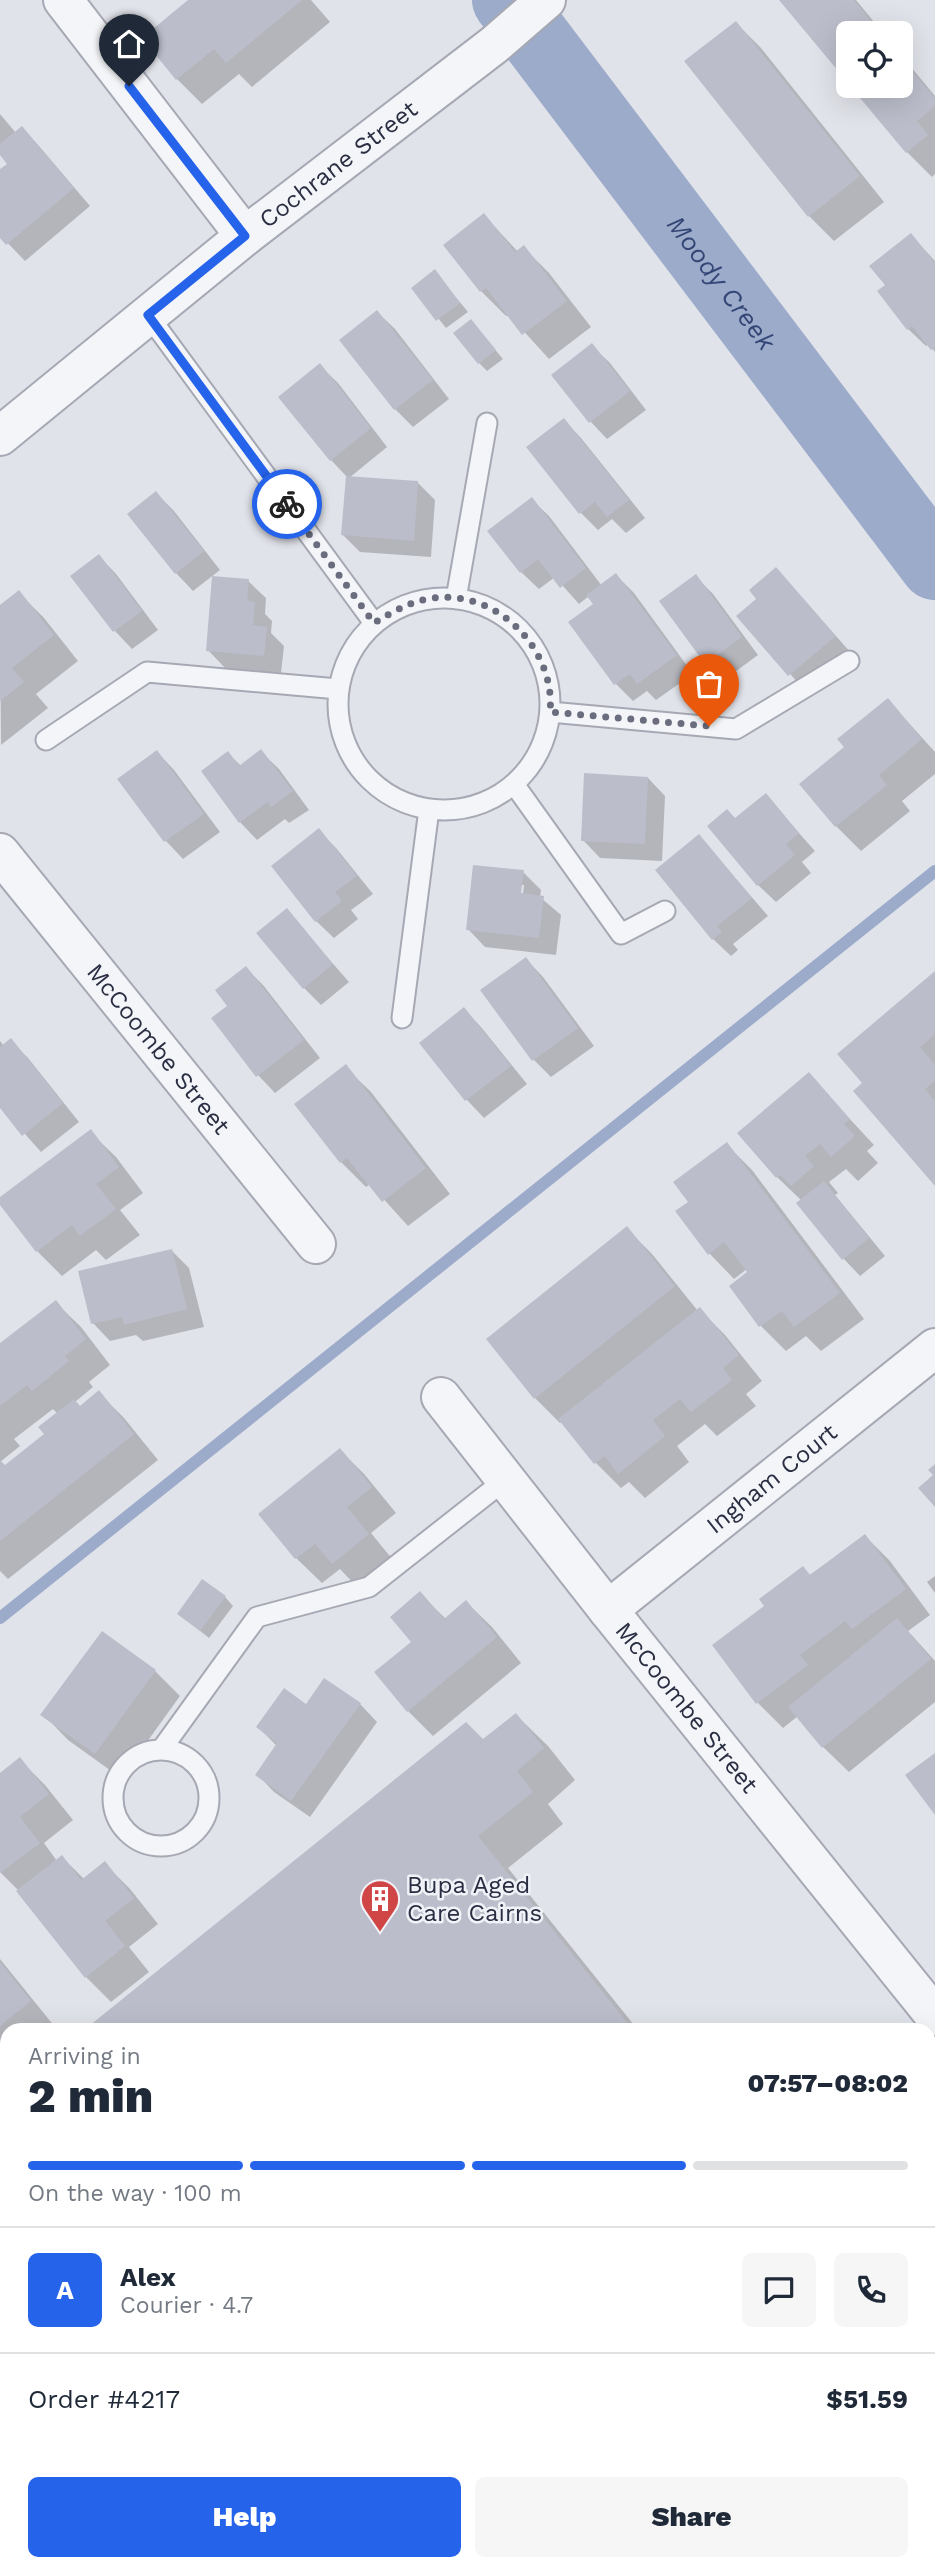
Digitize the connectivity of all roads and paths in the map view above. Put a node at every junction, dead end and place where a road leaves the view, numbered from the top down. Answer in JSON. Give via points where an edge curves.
{"nodes":[{"id":1,"x":63,"y":0,"type":"edge"},
{"id":2,"x":546,"y":0,"type":"edge"},
{"id":3,"x":245,"y":236,"type":"junction"},
{"id":4,"x":148,"y":315,"type":"junction"},
{"id":5,"x":487,"y":423,"type":"dead end"},
{"id":6,"x":0,"y":436,"type":"edge"},
{"id":7,"x":456,"y":599,"type":"junction"},
{"id":8,"x":374,"y":623,"type":"junction"},
{"id":9,"x":849,"y":661,"type":"dead end"},
{"id":10,"x":338,"y":689,"type":"junction"},
{"id":11,"x":550,"y":712,"type":"junction"},
{"id":12,"x":46,"y":740,"type":"dead end"},
{"id":13,"x":514,"y":784,"type":"junction"},
{"id":14,"x":429,"y":808,"type":"junction"},
{"id":15,"x":0,"y":853,"type":"edge"},
{"id":16,"x":665,"y":911,"type":"dead end"},
{"id":17,"x":402,"y":1018,"type":"dead end"},
{"id":18,"x":316,"y":1244,"type":"dead end"},
{"id":19,"x":935,"y":1348,"type":"edge"},
{"id":20,"x":441,"y":1397,"type":"dead end"},
{"id":21,"x":505,"y":1480,"type":"junction"},
{"id":22,"x":608,"y":1610,"type":"junction"},
{"id":23,"x":161,"y":1750,"type":"junction"},
{"id":24,"x":935,"y":2016,"type":"edge"}],
"edges":[{"from":1,"to":3,"type":"street"},
{"from":2,"to":3,"type":"street","name":"Cochrane Street"},
{"from":3,"to":4,"type":"street","name":"Cochrane Street"},
{"from":4,"to":6,"type":"street","name":"Cochrane Street"},
{"from":4,"to":8,"type":"lane"},
{"from":5,"to":7,"type":"lane"},
{"from":7,"to":8,"type":"lane","via":[[436,597],[403,605]]},
{"from":7,"to":11,"type":"lane","via":[[502,614],[527,637],[544,666]]},
{"from":8,"to":10,"type":"lane","via":[[351,651]]},
{"from":9,"to":11,"type":"lane","via":[[736,729]]},
{"from":10,"to":12,"type":"lane","via":[[146,672]]},
{"from":10,"to":14,"type":"lane","via":[[338,721],[350,756],[373,784],[403,803]]},
{"from":11,"to":13,"type":"lane","via":[[548,733],[533,764]]},
{"from":13,"to":14,"type":"lane","via":[[475,807]]},
{"from":13,"to":16,"type":"lane","via":[[621,934]]},
{"from":14,"to":17,"type":"lane"},
{"from":15,"to":18,"type":"street","name":"McCoombe Street"},
{"from":19,"to":22,"type":"street","name":"Ingham Court"},
{"from":20,"to":21,"type":"street","name":"McCoombe Street"},
{"from":21,"to":22,"type":"street","name":"McCoombe Street"},
{"from":21,"to":23,"type":"lane","via":[[369,1587],[257,1617]]},
{"from":22,"to":24,"type":"street","name":"McCoombe Street"},
{"from":23,"to":23,"type":"lane","via":[[131,1760],[114,1785],[112,1801],[115,1816],[129,1835],[165,1847],[181,1843],[205,1820],[209,1788],[191,1760]]}]}
